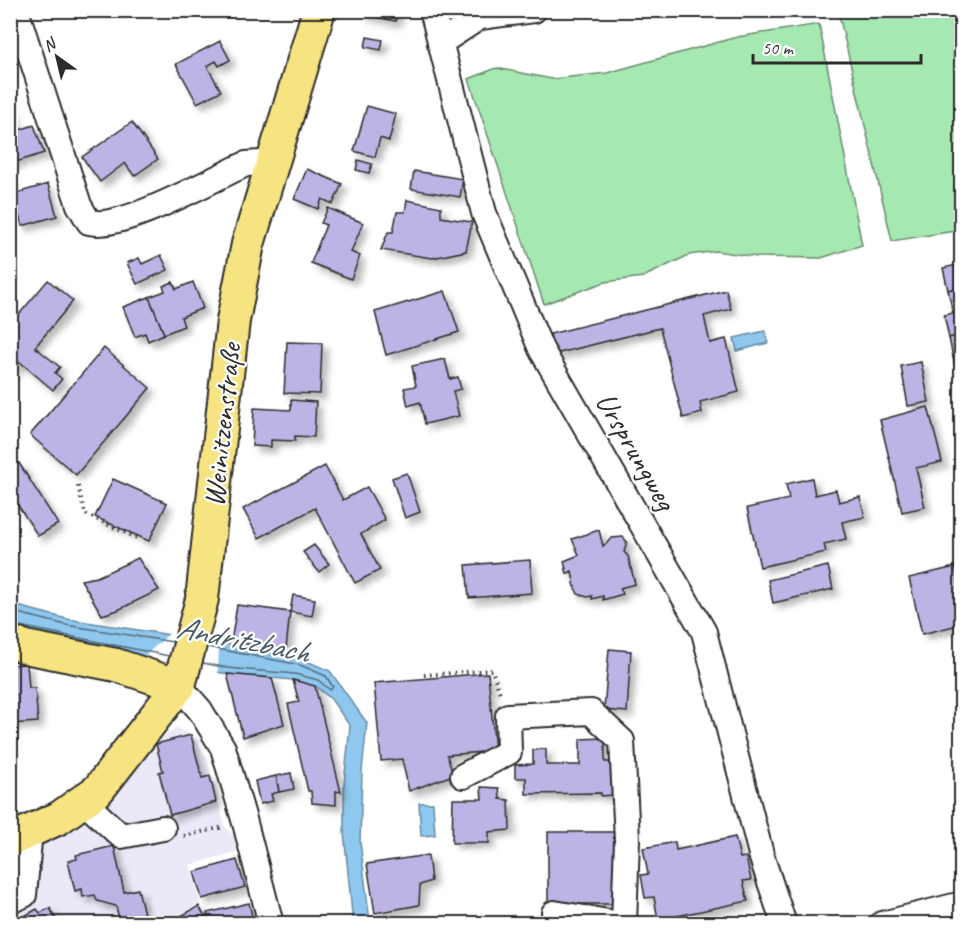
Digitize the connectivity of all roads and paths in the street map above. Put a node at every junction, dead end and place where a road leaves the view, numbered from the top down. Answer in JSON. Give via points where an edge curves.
{"nodes":[{"id":1,"x":16,"y":10,"type":"edge"},
{"id":2,"x":432,"y":10,"type":"edge"},
{"id":3,"x":534,"y":10,"type":"edge"},
{"id":4,"x":315,"y":12,"type":"edge"},
{"id":5,"x":469,"y":17,"type":"edge"},
{"id":6,"x":442,"y":49,"type":"junction"},
{"id":7,"x":271,"y":165,"type":"junction"},
{"id":8,"x":78,"y":486,"type":"dead end"},
{"id":9,"x":136,"y":538,"type":"dead end"},
{"id":10,"x":10,"y":642,"type":"edge"},
{"id":11,"x":424,"y":675,"type":"dead end"},
{"id":12,"x":182,"y":678,"type":"junction"},
{"id":13,"x":508,"y":716,"type":"junction"},
{"id":14,"x":463,"y":776,"type":"dead end"},
{"id":15,"x":83,"y":801,"type":"junction"},
{"id":16,"x":163,"y":828,"type":"dead end"},
{"id":17,"x":20,"y":836,"type":"edge"},
{"id":18,"x":10,"y":901,"type":"edge"},
{"id":19,"x":962,"y":904,"type":"edge"},
{"id":20,"x":554,"y":913,"type":"dead end"},
{"id":21,"x":275,"y":921,"type":"edge"},
{"id":22,"x":622,"y":924,"type":"edge"},
{"id":23,"x":784,"y":924,"type":"edge"},
{"id":24,"x":882,"y":924,"type":"edge"}],
"edges":[{"from":1,"to":7,"type":"street","via":[[79,205],[89,222],[122,220],[246,164]]},
{"from":2,"to":6,"type":"street","name":"Ursprungweg"},
{"from":3,"to":5,"type":"street"},
{"from":4,"to":7,"type":"main road","name":"Weinitzenstraße"},
{"from":5,"to":6,"type":"street"},
{"from":6,"to":23,"type":"street","name":"Ursprungweg","via":[[484,213],[541,349],[704,632],[762,858]]},
{"from":7,"to":12,"type":"main road","name":"Weinitzenstraße","via":[[248,244],[233,321],[207,562]]},
{"from":8,"to":9,"type":"path","via":[[84,514]]},
{"from":10,"to":12,"type":"main road"},
{"from":11,"to":13,"type":"path","via":[[492,670]]},
{"from":12,"to":15,"type":"main road","via":[[98,790]]},
{"from":12,"to":21,"type":"street","via":[[223,748]]},
{"from":13,"to":14,"type":"street","via":[[509,752]]},
{"from":13,"to":22,"type":"street","via":[[591,712],[622,741],[627,840]]},
{"from":15,"to":16,"type":"street","via":[[121,836]]},
{"from":15,"to":17,"type":"main road"},
{"from":17,"to":18,"type":"street","via":[[24,895]]},
{"from":19,"to":24,"type":"street"},
{"from":20,"to":22,"type":"street"}]}
